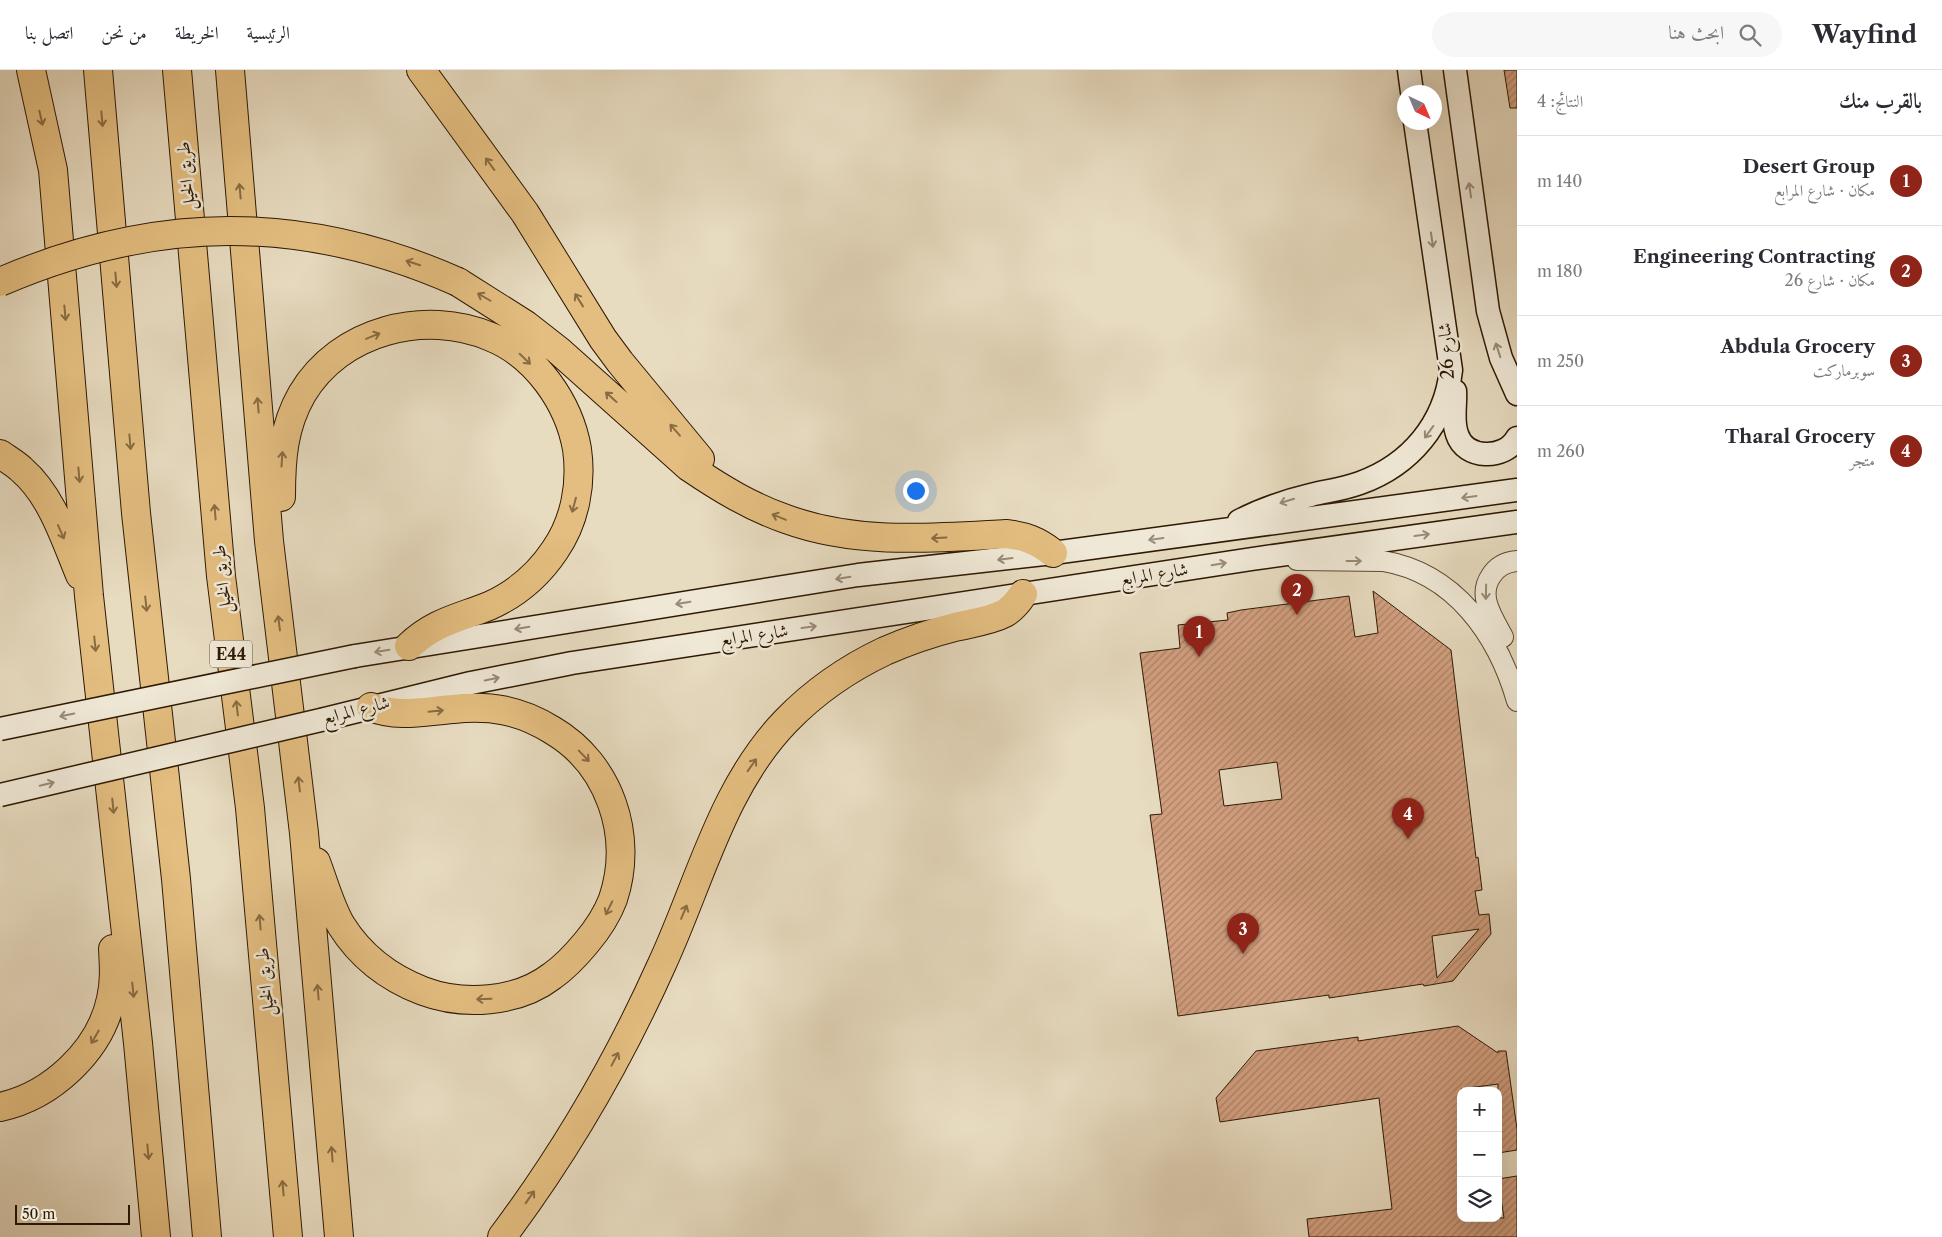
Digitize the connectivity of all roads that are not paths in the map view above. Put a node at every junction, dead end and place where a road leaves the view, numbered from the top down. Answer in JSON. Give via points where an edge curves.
{"nodes":[{"id":1,"x":98,"y":70,"type":"edge"},
{"id":2,"x":177,"y":70,"type":"edge"},
{"id":3,"x":230,"y":70,"type":"edge"},
{"id":4,"x":422,"y":70,"type":"edge"},
{"id":5,"x":1409,"y":70,"type":"edge"},
{"id":6,"x":1455,"y":70,"type":"edge"},
{"id":7,"x":36,"y":77,"type":"edge"},
{"id":8,"x":1411,"y":85,"type":"edge"},
{"id":9,"x":1416,"y":130,"type":"edge"},
{"id":10,"x":0,"y":282,"type":"edge"},
{"id":11,"x":1451,"y":370,"type":"junction"},
{"id":12,"x":1517,"y":394,"type":"edge"},
{"id":13,"x":1517,"y":438,"type":"edge"},
{"id":14,"x":0,"y":454,"type":"edge"},
{"id":15,"x":1517,"y":490,"type":"edge"},
{"id":16,"x":730,"y":494,"type":"junction"},
{"id":17,"x":1517,"y":522,"type":"edge"},
{"id":18,"x":1222,"y":530,"type":"junction"},
{"id":19,"x":269,"y":541,"type":"junction"},
{"id":20,"x":1053,"y":553,"type":"junction"},
{"id":21,"x":1252,"y":559,"type":"junction"},
{"id":22,"x":1517,"y":560,"type":"edge"},
{"id":23,"x":1023,"y":594,"type":"junction"},
{"id":24,"x":89,"y":596,"type":"junction"},
{"id":25,"x":409,"y":646,"type":"junction"},
{"id":26,"x":1517,"y":675,"type":"edge"},
{"id":27,"x":1517,"y":700,"type":"edge"},
{"id":28,"x":371,"y":707,"type":"junction"},
{"id":29,"x":0,"y":729,"type":"edge"},
{"id":30,"x":0,"y":795,"type":"edge"},
{"id":31,"x":304,"y":833,"type":"junction"},
{"id":32,"x":122,"y":890,"type":"junction"},
{"id":33,"x":0,"y":1107,"type":"edge"},
{"id":34,"x":156,"y":1237,"type":"edge"},
{"id":35,"x":207,"y":1237,"type":"edge"},
{"id":36,"x":288,"y":1237,"type":"edge"},
{"id":37,"x":339,"y":1237,"type":"edge"},
{"id":38,"x":502,"y":1237,"type":"edge"}],
"edges":[{"from":1,"to":35,"type":"highway","one_way":true,"via":[[136,513],[176,879]]},
{"from":36,"to":2,"type":"highway","name":"طريق الخيل","number":"E44","one_way":true,"via":[[250,808],[221,576]]},
{"from":19,"to":3,"type":"highway","one_way":true},
{"from":16,"to":4,"type":"highway","one_way":true,"via":[[620,362],[507,187]]},
{"from":5,"to":8,"type":"main road"},
{"from":12,"to":6,"type":"main road","one_way":true,"via":[[1501,358],[1488,311]]},
{"from":7,"to":24,"type":"highway","one_way":true,"via":[[53,170]]},
{"from":9,"to":11,"type":"main road","name":"شارع 26","one_way":true},
{"from":16,"to":10,"type":"highway","one_way":true,"bridge":true,"via":[[689,467],[526,325],[458,282],[418,264],[364,248],[261,230],[200,231],[139,238],[80,252]]},
{"from":11,"to":13,"type":"main road","via":[[1455,389],[1454,419],[1462,443],[1470,450],[1489,454],[1508,448]]},
{"from":11,"to":18,"type":"main road","name":"شارع 26","one_way":true,"via":[[1446,397],[1436,422],[1414,450],[1397,464],[1358,484],[1258,511]]},
{"from":14,"to":24,"type":"highway","one_way":true,"via":[[22,470],[42,492]]},
{"from":15,"to":18,"type":"main road","name":"شارع المرابع","one_way":true},
{"from":20,"to":16,"type":"highway","one_way":true,"via":[[1032,539],[1006,534],[920,539],[840,533],[787,520]]},
{"from":21,"to":17,"type":"main road","name":"شارع المرابع","one_way":true},
{"from":18,"to":20,"type":"main road","name":"شارع المرابع","one_way":true},
{"from":19,"to":25,"type":"highway","one_way":true,"via":[[281,509],[283,447],[293,412],[313,378],[348,347],[398,327],[425,324],[457,326],[492,337],[521,355],[545,379],[562,404],[574,433],[579,463],[577,494],[569,523],[555,550],[537,573],[514,592],[491,605],[433,627]]},
{"from":31,"to":19,"type":"highway","one_way":true},
{"from":20,"to":25,"type":"main road","name":"شارع المرابع","one_way":true,"via":[[858,575]]},
{"from":23,"to":21,"type":"main road","name":"شارع المرابع","one_way":true},
{"from":21,"to":27,"type":"street","one_way":true,"via":[[1383,561],[1430,578],[1461,600],[1486,629]]},
{"from":22,"to":26,"type":"street","one_way":true,"via":[[1494,571],[1484,592]]},
{"from":28,"to":23,"type":"main road","name":"شارع المرابع","one_way":true,"via":[[572,663]]},
{"from":38,"to":23,"type":"highway","one_way":true,"via":[[554,1162],[609,1070],[663,963],[729,803],[764,747],[810,699],[858,666],[909,641],[1004,614]]},
{"from":24,"to":32,"type":"highway","one_way":true},
{"from":25,"to":29,"type":"main road","name":"شارع المرابع","one_way":true,"bridge":true},
{"from":30,"to":28,"type":"main road","name":"شارع المرابع","one_way":true,"bridge":true},
{"from":28,"to":31,"type":"highway","one_way":true,"via":[[400,714],[482,707],[506,710],[553,730],[573,744],[604,783],[614,805],[620,836],[619,870],[613,899],[598,930],[552,977],[524,991],[494,999],[462,1000],[432,994],[379,968],[358,948],[341,924]]},
{"from":37,"to":31,"type":"highway","one_way":true},
{"from":32,"to":33,"type":"highway","one_way":true,"via":[[112,913],[114,978],[111,1000],[93,1042],[63,1075],[24,1098]]},
{"from":32,"to":34,"type":"highway","one_way":true}]}
